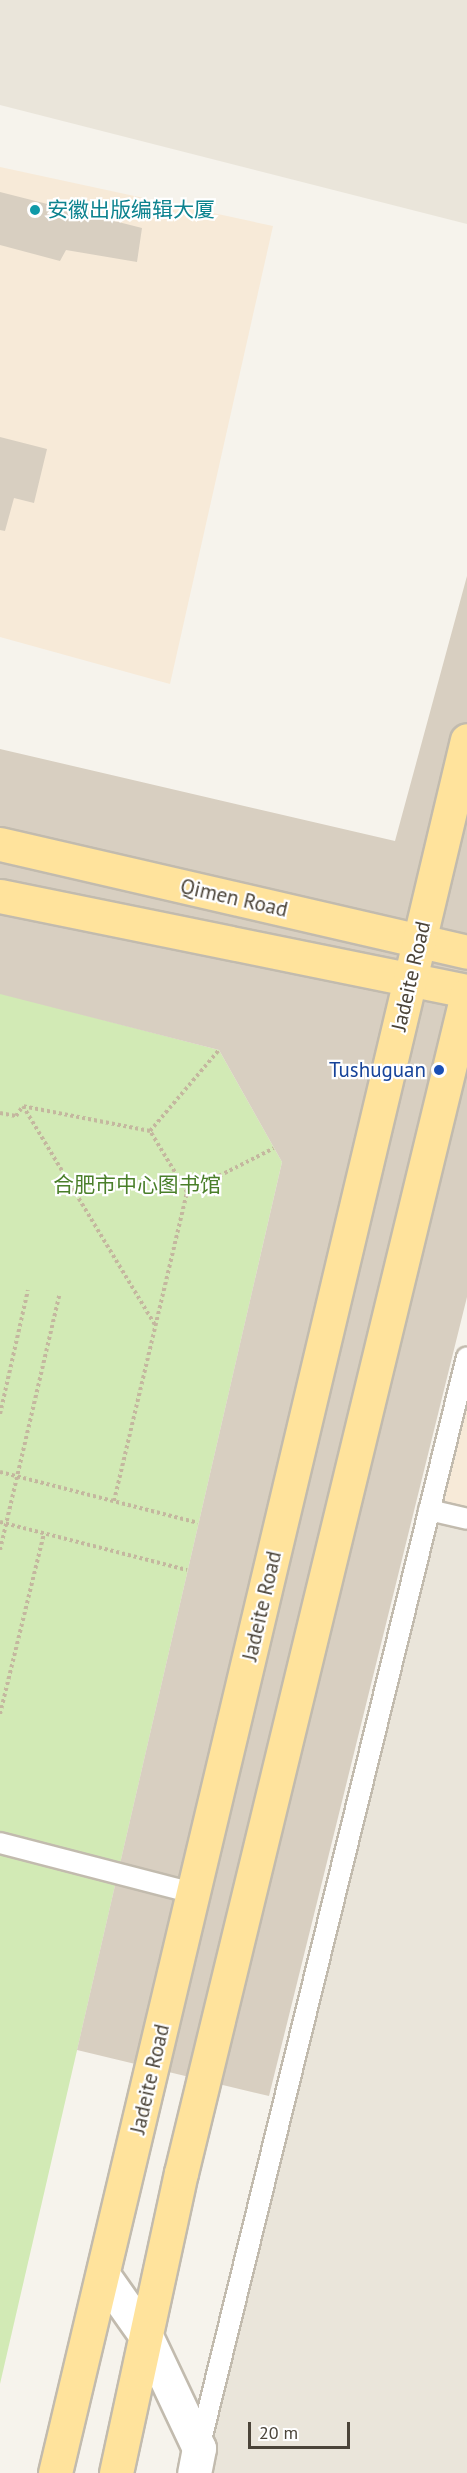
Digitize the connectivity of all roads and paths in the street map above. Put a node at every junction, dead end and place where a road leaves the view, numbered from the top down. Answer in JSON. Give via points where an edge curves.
{"nodes":[{"id":1,"x":467,"y":740,"type":"edge"},
{"id":2,"x":0,"y":844,"type":"edge"},
{"id":3,"x":0,"y":896,"type":"edge"},
{"id":4,"x":419,"y":941,"type":"junction"},
{"id":5,"x":467,"y":952,"type":"edge"},
{"id":6,"x":410,"y":979,"type":"junction"},
{"id":7,"x":467,"y":993,"type":"edge"},
{"id":8,"x":219,"y":1050,"type":"dead end"},
{"id":9,"x":23,"y":1106,"type":"junction"},
{"id":10,"x":0,"y":1113,"type":"edge"},
{"id":11,"x":150,"y":1131,"type":"junction"},
{"id":12,"x":273,"y":1148,"type":"dead end"},
{"id":13,"x":187,"y":1192,"type":"junction"},
{"id":14,"x":28,"y":1290,"type":"dead end"},
{"id":15,"x":59,"y":1296,"type":"dead end"},
{"id":16,"x":155,"y":1325,"type":"junction"},
{"id":17,"x":467,"y":1357,"type":"edge"},
{"id":18,"x":0,"y":1414,"type":"edge"},
{"id":19,"x":0,"y":1472,"type":"edge"},
{"id":20,"x":17,"y":1477,"type":"junction"},
{"id":21,"x":114,"y":1502,"type":"junction"},
{"id":22,"x":429,"y":1510,"type":"junction"},
{"id":23,"x":467,"y":1519,"type":"edge"},
{"id":24,"x":0,"y":1522,"type":"edge"},
{"id":25,"x":198,"y":1523,"type":"dead end"},
{"id":26,"x":6,"y":1524,"type":"junction"},
{"id":27,"x":44,"y":1533,"type":"junction"},
{"id":28,"x":0,"y":1550,"type":"edge"},
{"id":29,"x":187,"y":1570,"type":"dead end"},
{"id":30,"x":0,"y":1714,"type":"edge"},
{"id":31,"x":0,"y":1843,"type":"edge"},
{"id":32,"x":194,"y":1893,"type":"junction"},
{"id":33,"x":103,"y":2275,"type":"junction"},
{"id":34,"x":146,"y":2336,"type":"junction"},
{"id":35,"x":196,"y":2461,"type":"edge"},
{"id":36,"x":55,"y":2473,"type":"edge"},
{"id":37,"x":116,"y":2473,"type":"edge"}],
"edges":[{"from":1,"to":4,"type":"main road","name":"Jadeite Road"},
{"from":2,"to":4,"type":"main road","name":"Qimen Road"},
{"from":3,"to":6,"type":"main road","name":"Qimen Road"},
{"from":4,"to":5,"type":"main road","name":"Qimen Road"},
{"from":4,"to":6,"type":"main road","name":"Jadeite Road"},
{"from":6,"to":7,"type":"main road","name":"Qimen Road"},
{"from":6,"to":32,"type":"main road","name":"Jadeite Road"},
{"from":7,"to":34,"type":"main road","via":[[184,2161]]},
{"from":8,"to":11,"type":"path"},
{"from":9,"to":10,"type":"path","via":[[16,1116]]},
{"from":9,"to":11,"type":"path"},
{"from":9,"to":16,"type":"path"},
{"from":11,"to":13,"type":"path"},
{"from":12,"to":13,"type":"path"},
{"from":13,"to":16,"type":"path"},
{"from":14,"to":18,"type":"path"},
{"from":15,"to":20,"type":"path"},
{"from":16,"to":21,"type":"path"},
{"from":17,"to":22,"type":"lane"},
{"from":19,"to":20,"type":"path"},
{"from":20,"to":21,"type":"path"},
{"from":20,"to":26,"type":"path"},
{"from":21,"to":25,"type":"path"},
{"from":22,"to":23,"type":"lane"},
{"from":22,"to":35,"type":"lane"},
{"from":24,"to":26,"type":"path"},
{"from":26,"to":27,"type":"path"},
{"from":26,"to":28,"type":"path"},
{"from":27,"to":29,"type":"path"},
{"from":27,"to":30,"type":"path"},
{"from":31,"to":32,"type":"lane"},
{"from":32,"to":33,"type":"main road","name":"Jadeite Road"},
{"from":33,"to":34,"type":"street"},
{"from":33,"to":36,"type":"main road","name":"Jadeite Road"},
{"from":34,"to":35,"type":"street"},
{"from":34,"to":37,"type":"main road"}]}
